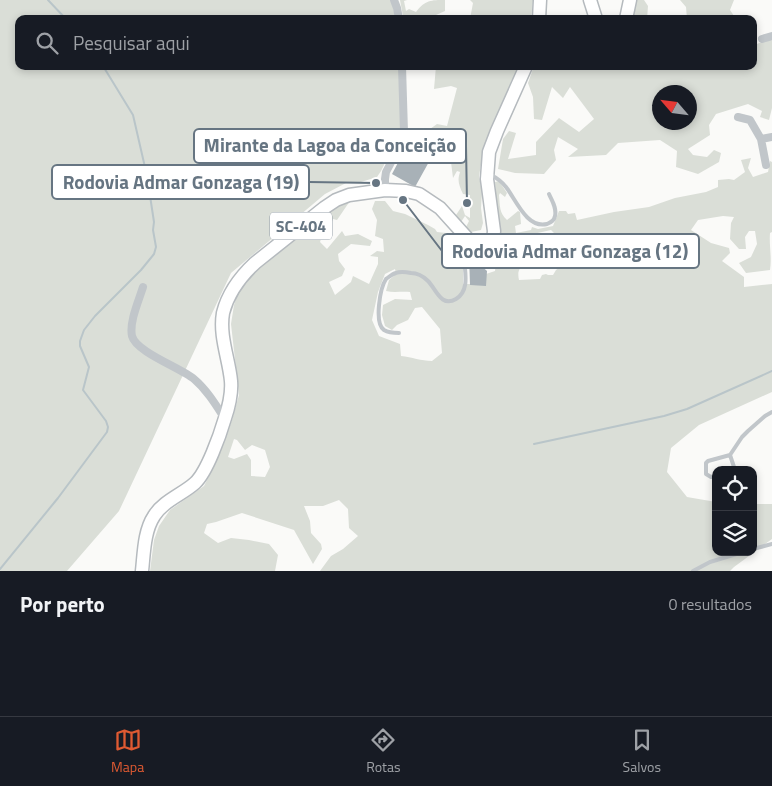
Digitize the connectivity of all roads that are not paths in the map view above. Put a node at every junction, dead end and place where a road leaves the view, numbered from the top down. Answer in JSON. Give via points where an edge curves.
{"nodes":[{"id":1,"x":395,"y":0,"type":"edge"},
{"id":2,"x":540,"y":0,"type":"edge"},
{"id":3,"x":590,"y":0,"type":"edge"},
{"id":4,"x":630,"y":0,"type":"edge"},
{"id":5,"x":398,"y":15,"type":"edge"},
{"id":6,"x":539,"y":15,"type":"edge"},
{"id":7,"x":595,"y":15,"type":"edge"},
{"id":8,"x":627,"y":15,"type":"edge"},
{"id":9,"x":772,"y":36,"type":"edge"},
{"id":10,"x":762,"y":38,"type":"dead end"},
{"id":11,"x":402,"y":70,"type":"edge"},
{"id":12,"x":524,"y":70,"type":"edge"},
{"id":13,"x":738,"y":117,"type":"dead end"},
{"id":14,"x":772,"y":137,"type":"edge"},
{"id":15,"x":761,"y":139,"type":"junction"},
{"id":16,"x":766,"y":165,"type":"dead end"},
{"id":17,"x":487,"y":172,"type":"junction"},
{"id":18,"x":385,"y":190,"type":"junction"},
{"id":19,"x":549,"y":194,"type":"dead end"},
{"id":20,"x":468,"y":239,"type":"junction"},
{"id":21,"x":143,"y":287,"type":"dead end"},
{"id":22,"x":399,"y":334,"type":"dead end"},
{"id":23,"x":772,"y":412,"type":"edge"},
{"id":24,"x":225,"y":419,"type":"junction"},
{"id":25,"x":730,"y":455,"type":"junction"},
{"id":26,"x":734,"y":466,"type":"edge"},
{"id":27,"x":712,"y":477,"type":"edge"},
{"id":28,"x":772,"y":544,"type":"edge"},
{"id":29,"x":757,"y":548,"type":"edge"},
{"id":30,"x":730,"y":556,"type":"edge"},
{"id":31,"x":142,"y":571,"type":"edge"},
{"id":32,"x":692,"y":571,"type":"edge"}],
"edges":[{"from":1,"to":5,"type":"street"},
{"from":2,"to":6,"type":"main road"},
{"from":3,"to":7,"type":"main road"},
{"from":4,"to":8,"type":"main road"},
{"from":9,"to":10,"type":"street"},
{"from":11,"to":18,"type":"street","via":[[404,132],[386,172]]},
{"from":12,"to":17,"type":"main road","via":[[493,141]]},
{"from":13,"to":15,"type":"street","via":[[750,120]]},
{"from":14,"to":15,"type":"street"},
{"from":15,"to":16,"type":"street"},
{"from":17,"to":19,"type":"lane","via":[[500,180],[534,223],[543,225],[555,218],[556,209]]},
{"from":17,"to":20,"type":"main road","via":[[494,236],[485,248]]},
{"from":18,"to":20,"type":"main road","number":"SC-404","via":[[419,194],[440,208]]},
{"from":18,"to":24,"type":"main road","number":"SC-404","via":[[336,200],[255,263],[233,288],[223,315],[231,379]]},
{"from":20,"to":22,"type":"lane","via":[[464,250],[464,288],[452,301],[438,296],[428,281],[418,274],[397,273],[386,280],[382,287],[379,321],[384,330]]},
{"from":21,"to":24,"type":"street","via":[[132,326],[132,338],[149,354],[194,379]]},
{"from":23,"to":25,"type":"lane","via":[[742,437]]},
{"from":24,"to":31,"type":"main road","number":"SC-404","via":[[200,478],[162,507],[150,522]]},
{"from":25,"to":26,"type":"lane"},
{"from":25,"to":27,"type":"lane","via":[[706,463],[706,474]]},
{"from":28,"to":29,"type":"lane"},
{"from":30,"to":32,"type":"lane"}]}
